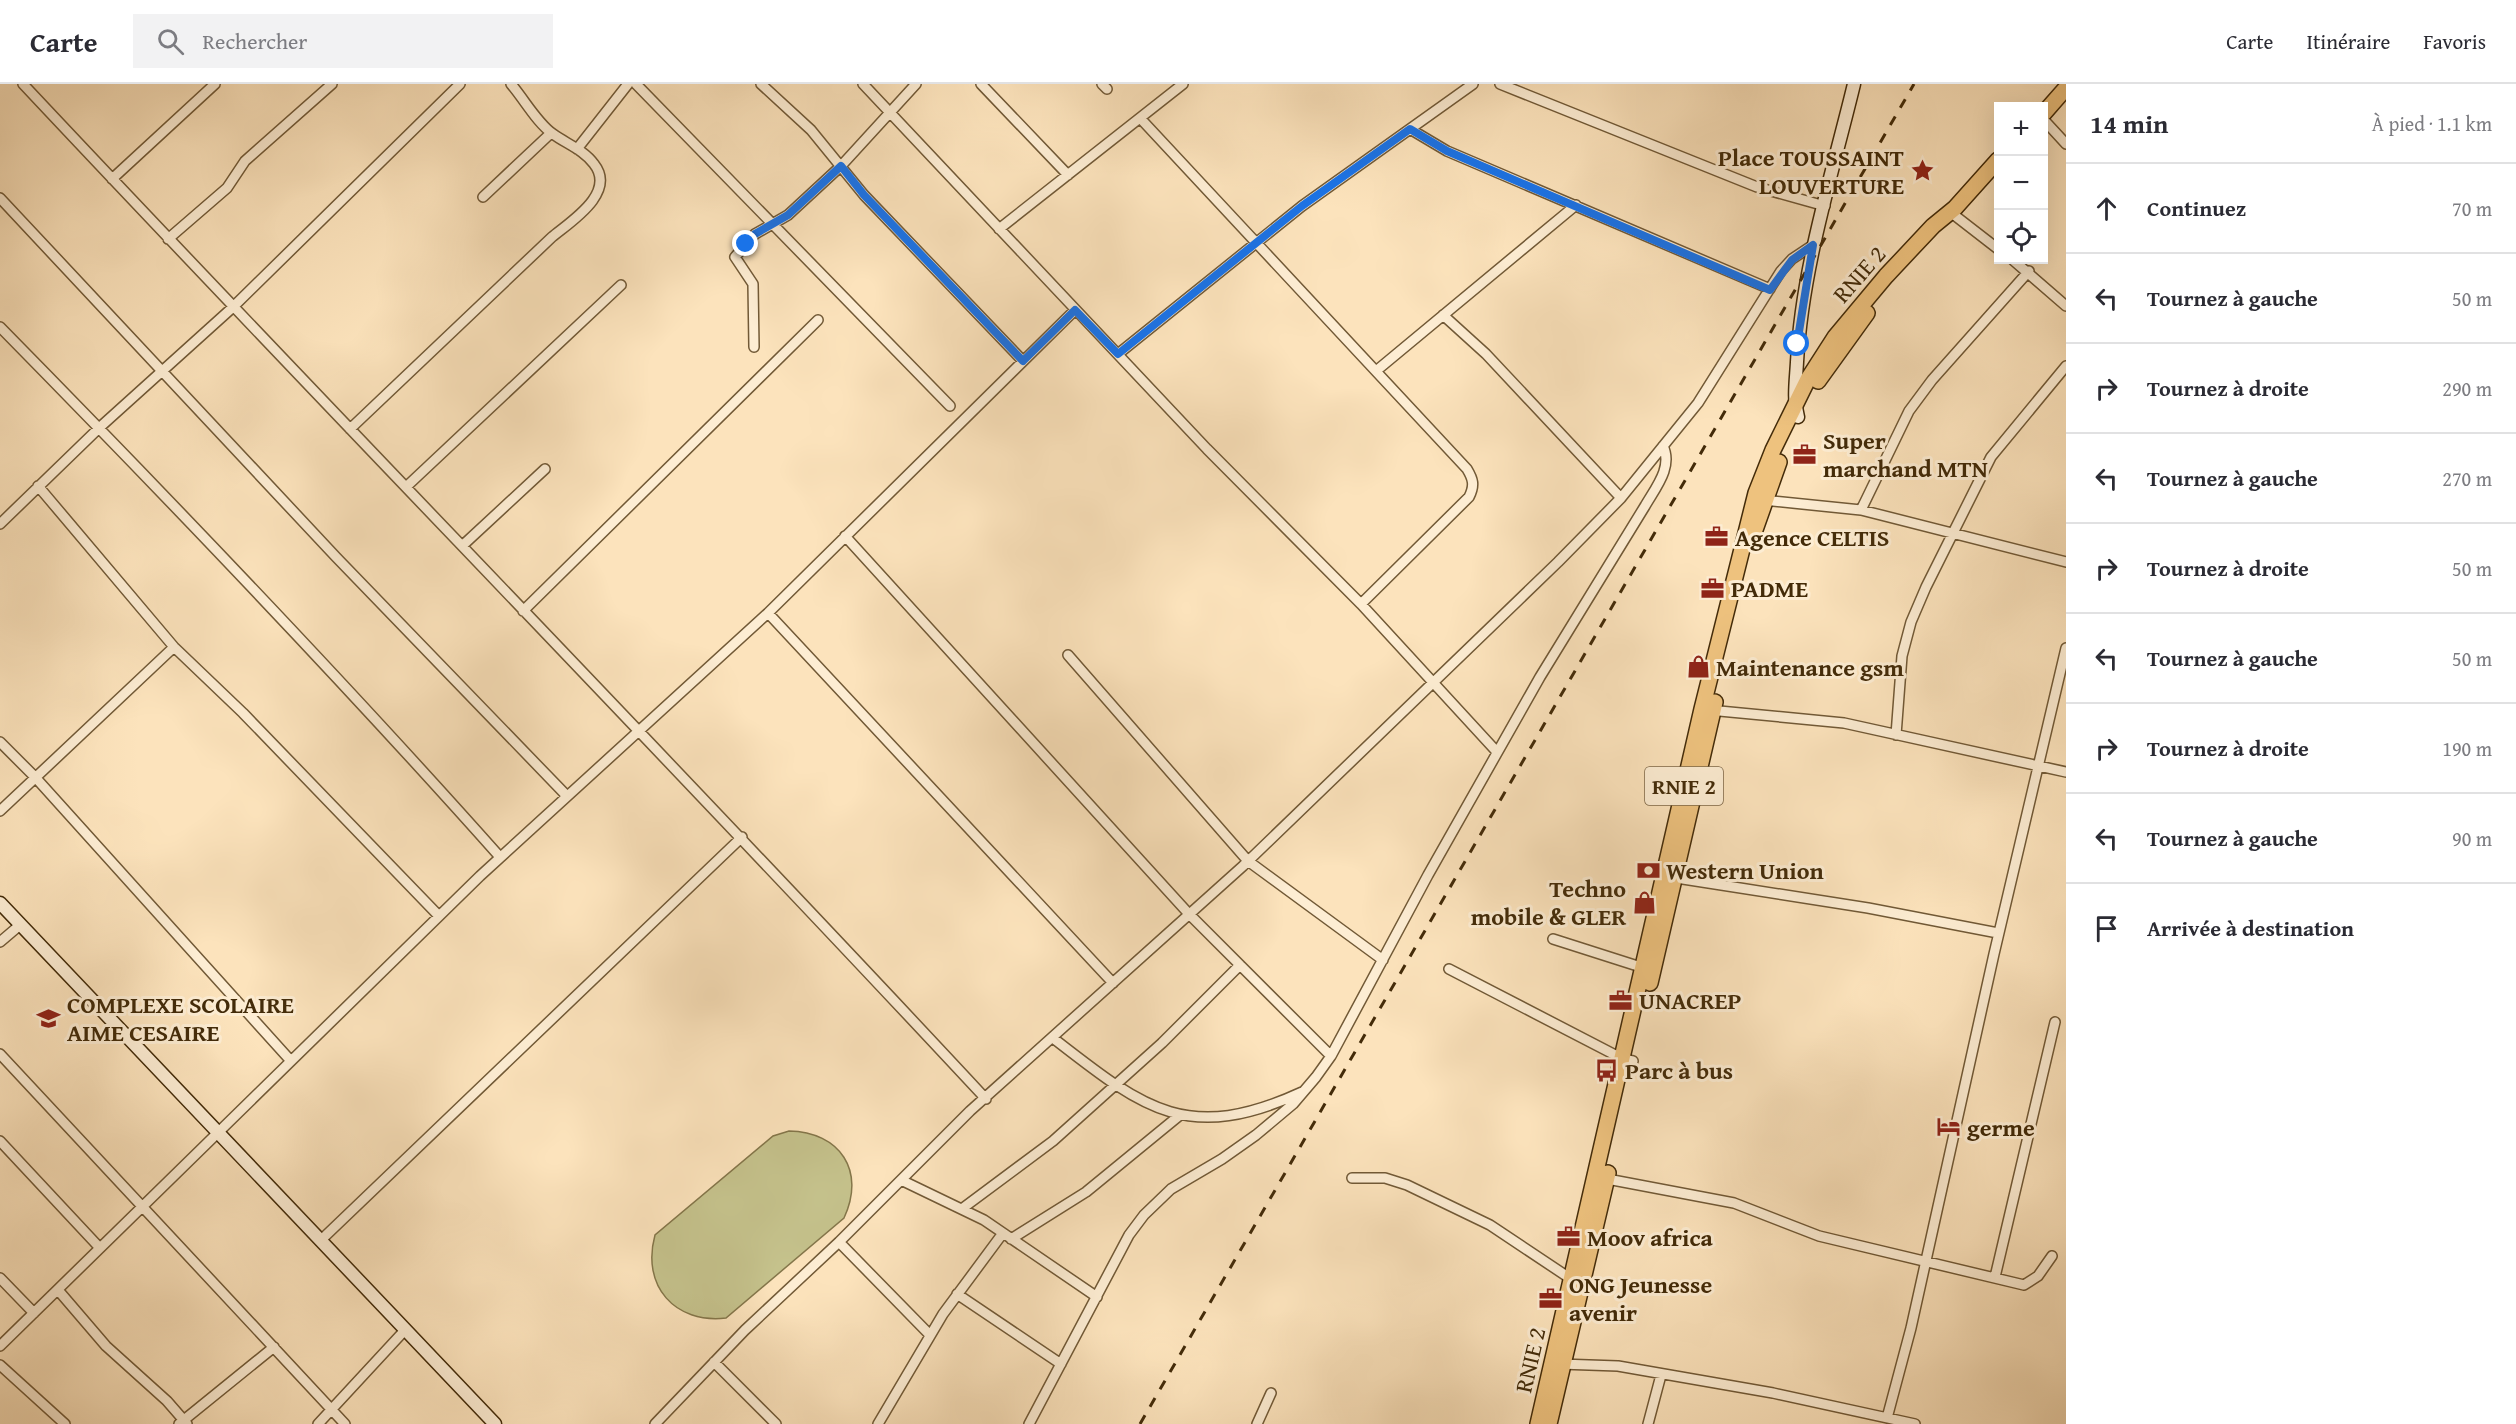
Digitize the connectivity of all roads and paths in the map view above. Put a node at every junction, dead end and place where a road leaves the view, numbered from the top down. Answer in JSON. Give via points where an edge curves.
{"nodes":[{"id":1,"x":23,"y":84,"type":"edge"},
{"id":2,"x":215,"y":84,"type":"edge"},
{"id":3,"x":332,"y":84,"type":"edge"},
{"id":4,"x":460,"y":84,"type":"edge"},
{"id":5,"x":511,"y":84,"type":"edge"},
{"id":6,"x":628,"y":84,"type":"edge"},
{"id":7,"x":636,"y":84,"type":"edge"},
{"id":8,"x":761,"y":84,"type":"edge"},
{"id":9,"x":863,"y":84,"type":"edge"},
{"id":10,"x":916,"y":84,"type":"edge"},
{"id":11,"x":981,"y":84,"type":"edge"},
{"id":12,"x":1183,"y":84,"type":"edge"},
{"id":13,"x":1473,"y":84,"type":"edge"},
{"id":14,"x":1500,"y":84,"type":"edge"},
{"id":15,"x":1854,"y":84,"type":"edge"},
{"id":16,"x":2066,"y":88,"type":"edge"},
{"id":17,"x":2048,"y":107,"type":"edge"},
{"id":18,"x":891,"y":114,"type":"junction"},
{"id":19,"x":1140,"y":118,"type":"junction"},
{"id":20,"x":2048,"y":125,"type":"edge"},
{"id":21,"x":1410,"y":129,"type":"junction"},
{"id":22,"x":551,"y":133,"type":"junction"},
{"id":23,"x":2066,"y":144,"type":"edge"},
{"id":24,"x":578,"y":149,"type":"junction"},
{"id":25,"x":1994,"y":164,"type":"edge"},
{"id":26,"x":841,"y":166,"type":"junction"},
{"id":27,"x":1068,"y":175,"type":"junction"},
{"id":28,"x":112,"y":179,"type":"junction"},
{"id":29,"x":483,"y":197,"type":"dead end"},
{"id":30,"x":0,"y":198,"type":"edge"},
{"id":31,"x":1576,"y":206,"type":"junction"},
{"id":32,"x":1825,"y":206,"type":"junction"},
{"id":33,"x":1952,"y":211,"type":"junction"},
{"id":34,"x":771,"y":223,"type":"junction"},
{"id":35,"x":999,"y":229,"type":"junction"},
{"id":36,"x":168,"y":239,"type":"junction"},
{"id":37,"x":1256,"y":243,"type":"junction"},
{"id":38,"x":1813,"y":245,"type":"junction"},
{"id":39,"x":1994,"y":246,"type":"edge"},
{"id":40,"x":2019,"y":264,"type":"edge"},
{"id":41,"x":2029,"y":271,"type":"junction"},
{"id":42,"x":621,"y":285,"type":"dead end"},
{"id":43,"x":1770,"y":290,"type":"junction"},
{"id":44,"x":2066,"y":306,"type":"edge"},
{"id":45,"x":232,"y":308,"type":"junction"},
{"id":46,"x":1075,"y":310,"type":"junction"},
{"id":47,"x":1443,"y":315,"type":"junction"},
{"id":48,"x":818,"y":320,"type":"dead end"},
{"id":49,"x":0,"y":327,"type":"edge"},
{"id":50,"x":754,"y":347,"type":"dead end"},
{"id":51,"x":1118,"y":354,"type":"junction"},
{"id":52,"x":1023,"y":361,"type":"junction"},
{"id":53,"x":2066,"y":366,"type":"edge"},
{"id":54,"x":162,"y":370,"type":"junction"},
{"id":55,"x":1376,"y":372,"type":"junction"},
{"id":56,"x":950,"y":406,"type":"dead end"},
{"id":57,"x":1797,"y":411,"type":"junction"},
{"id":58,"x":99,"y":428,"type":"junction"},
{"id":59,"x":350,"y":429,"type":"junction"},
{"id":60,"x":1663,"y":446,"type":"junction"},
{"id":61,"x":545,"y":469,"type":"dead end"},
{"id":62,"x":38,"y":486,"type":"junction"},
{"id":63,"x":406,"y":487,"type":"junction"},
{"id":64,"x":1621,"y":498,"type":"junction"},
{"id":65,"x":1759,"y":499,"type":"junction"},
{"id":66,"x":1861,"y":510,"type":"junction"},
{"id":67,"x":0,"y":524,"type":"edge"},
{"id":68,"x":1950,"y":535,"type":"junction"},
{"id":69,"x":845,"y":536,"type":"junction"},
{"id":70,"x":462,"y":546,"type":"junction"},
{"id":71,"x":2066,"y":562,"type":"edge"},
{"id":72,"x":1361,"y":604,"type":"junction"},
{"id":73,"x":523,"y":611,"type":"junction"},
{"id":74,"x":768,"y":613,"type":"junction"},
{"id":75,"x":174,"y":647,"type":"junction"},
{"id":76,"x":2066,"y":648,"type":"edge"},
{"id":77,"x":1068,"y":655,"type":"dead end"},
{"id":78,"x":1433,"y":684,"type":"junction"},
{"id":79,"x":1708,"y":710,"type":"junction"},
{"id":80,"x":639,"y":731,"type":"junction"},
{"id":81,"x":1896,"y":735,"type":"junction"},
{"id":82,"x":0,"y":742,"type":"edge"},
{"id":83,"x":1497,"y":752,"type":"junction"},
{"id":84,"x":2038,"y":766,"type":"junction"},
{"id":85,"x":2066,"y":772,"type":"edge"},
{"id":86,"x":35,"y":777,"type":"junction"},
{"id":87,"x":566,"y":795,"type":"junction"},
{"id":88,"x":0,"y":811,"type":"edge"},
{"id":89,"x":742,"y":837,"type":"junction"},
{"id":90,"x":500,"y":857,"type":"junction"},
{"id":91,"x":1248,"y":861,"type":"junction"},
{"id":92,"x":1669,"y":877,"type":"junction"},
{"id":93,"x":0,"y":903,"type":"edge"},
{"id":94,"x":1190,"y":914,"type":"junction"},
{"id":95,"x":439,"y":916,"type":"junction"},
{"id":96,"x":20,"y":925,"type":"junction"},
{"id":97,"x":1998,"y":933,"type":"junction"},
{"id":98,"x":1553,"y":939,"type":"dead end"},
{"id":99,"x":0,"y":942,"type":"edge"},
{"id":100,"x":1383,"y":960,"type":"junction"},
{"id":101,"x":1240,"y":965,"type":"junction"},
{"id":102,"x":1449,"y":969,"type":"dead end"},
{"id":103,"x":1648,"y":969,"type":"junction"},
{"id":104,"x":1113,"y":983,"type":"junction"},
{"id":105,"x":2055,"y":1022,"type":"dead end"},
{"id":106,"x":1053,"y":1038,"type":"junction"},
{"id":107,"x":1331,"y":1056,"type":"junction"},
{"id":108,"x":2,"y":1059,"type":"edge"},
{"id":109,"x":1628,"y":1060,"type":"junction"},
{"id":110,"x":291,"y":1061,"type":"junction"},
{"id":111,"x":1114,"y":1085,"type":"junction"},
{"id":112,"x":1307,"y":1090,"type":"junction"},
{"id":113,"x":986,"y":1099,"type":"junction"},
{"id":114,"x":1180,"y":1115,"type":"junction"},
{"id":115,"x":218,"y":1132,"type":"junction"},
{"id":116,"x":0,"y":1141,"type":"edge"},
{"id":117,"x":1352,"y":1178,"type":"dead end"},
{"id":118,"x":1601,"y":1178,"type":"junction"},
{"id":119,"x":901,"y":1180,"type":"junction"},
{"id":120,"x":143,"y":1208,"type":"junction"},
{"id":121,"x":963,"y":1208,"type":"junction"},
{"id":122,"x":1007,"y":1236,"type":"junction"},
{"id":123,"x":320,"y":1241,"type":"junction"},
{"id":124,"x":839,"y":1242,"type":"junction"},
{"id":125,"x":99,"y":1247,"type":"junction"},
{"id":126,"x":2052,"y":1256,"type":"dead end"},
{"id":127,"x":1925,"y":1262,"type":"junction"},
{"id":128,"x":1995,"y":1277,"type":"junction"},
{"id":129,"x":0,"y":1278,"type":"edge"},
{"id":130,"x":1577,"y":1281,"type":"junction"},
{"id":131,"x":58,"y":1290,"type":"junction"},
{"id":132,"x":957,"y":1294,"type":"junction"},
{"id":133,"x":1097,"y":1297,"type":"junction"},
{"id":134,"x":34,"y":1313,"type":"junction"},
{"id":135,"x":405,"y":1330,"type":"junction"},
{"id":136,"x":930,"y":1335,"type":"junction"},
{"id":137,"x":0,"y":1346,"type":"edge"},
{"id":138,"x":274,"y":1347,"type":"junction"},
{"id":139,"x":714,"y":1362,"type":"junction"},
{"id":140,"x":1061,"y":1364,"type":"junction"},
{"id":141,"x":1559,"y":1364,"type":"junction"},
{"id":142,"x":0,"y":1365,"type":"edge"},
{"id":143,"x":1661,"y":1374,"type":"junction"},
{"id":144,"x":1271,"y":1393,"type":"dead end"},
{"id":145,"x":331,"y":1409,"type":"junction"},
{"id":146,"x":1887,"y":1418,"type":"junction"},
{"id":147,"x":184,"y":1422,"type":"edge"},
{"id":148,"x":65,"y":1424,"type":"edge"},
{"id":149,"x":318,"y":1424,"type":"edge"},
{"id":150,"x":345,"y":1424,"type":"edge"},
{"id":151,"x":495,"y":1424,"type":"edge"},
{"id":152,"x":655,"y":1424,"type":"edge"},
{"id":153,"x":776,"y":1424,"type":"edge"},
{"id":154,"x":878,"y":1424,"type":"edge"},
{"id":155,"x":1029,"y":1424,"type":"edge"},
{"id":156,"x":1257,"y":1424,"type":"edge"},
{"id":157,"x":1538,"y":1424,"type":"edge"},
{"id":158,"x":1550,"y":1424,"type":"edge"},
{"id":159,"x":1648,"y":1424,"type":"edge"},
{"id":160,"x":1915,"y":1424,"type":"edge"}],
"edges":[{"from":1,"to":28,"type":"street"},
{"from":2,"to":28,"type":"street"},
{"from":3,"to":36,"type":"street","via":[[245,161],[227,188]]},
{"from":4,"to":45,"type":"street"},
{"from":5,"to":22,"type":"street"},
{"from":6,"to":24,"type":"street"},
{"from":7,"to":34,"type":"street"},
{"from":8,"to":26,"type":"street","via":[[811,130]]},
{"from":9,"to":18,"type":"street"},
{"from":10,"to":18,"type":"street"},
{"from":11,"to":27,"type":"street"},
{"from":12,"to":19,"type":"street"},
{"from":13,"to":21,"type":"street"},
{"from":14,"to":32,"type":"street","via":[[1757,187]]},
{"from":15,"to":32,"type":"main road"},
{"from":16,"to":17,"type":"highway"},
{"from":18,"to":26,"type":"street"},
{"from":18,"to":35,"type":"street"},
{"from":19,"to":27,"type":"street"},
{"from":19,"to":37,"type":"street"},
{"from":20,"to":23,"type":"street"},
{"from":21,"to":31,"type":"street","via":[[1447,151]]},
{"from":21,"to":37,"type":"street"},
{"from":22,"to":24,"type":"street"},
{"from":22,"to":29,"type":"street"},
{"from":24,"to":59,"type":"street","via":[[596,165],[600,182],[592,201]]},
{"from":25,"to":33,"type":"highway","name":"RNIE 2","number":"RNIE 2"},
{"from":26,"to":34,"type":"street","via":[[788,215]]},
{"from":26,"to":52,"type":"street"},
{"from":27,"to":35,"type":"street"},
{"from":28,"to":36,"type":"street"},
{"from":30,"to":54,"type":"street"},
{"from":31,"to":43,"type":"street"},
{"from":31,"to":47,"type":"street"},
{"from":32,"to":38,"type":"main road"},
{"from":33,"to":39,"type":"street"},
{"from":33,"to":57,"type":"highway","name":"RNIE 2","number":"RNIE 2","via":[[1900,260],[1850,318],[1823,355]]},
{"from":34,"to":50,"type":"street","via":[[735,257],[753,284]]},
{"from":34,"to":56,"type":"street"},
{"from":35,"to":46,"type":"street"},
{"from":36,"to":45,"type":"street"},
{"from":37,"to":51,"type":"street"},
{"from":37,"to":55,"type":"street"},
{"from":38,"to":43,"type":"street","via":[[1792,260]]},
{"from":38,"to":57,"type":"main road","via":[[1797,344]]},
{"from":40,"to":41,"type":"street"},
{"from":41,"to":44,"type":"street"},
{"from":41,"to":66,"type":"street","via":[[1909,411]]},
{"from":42,"to":63,"type":"street"},
{"from":43,"to":60,"type":"street","via":[[1715,378]]},
{"from":45,"to":54,"type":"street"},
{"from":45,"to":59,"type":"street"},
{"from":46,"to":51,"type":"street"},
{"from":46,"to":52,"type":"street"},
{"from":47,"to":55,"type":"street"},
{"from":47,"to":64,"type":"street","via":[[1486,354]]},
{"from":48,"to":73,"type":"street"},
{"from":49,"to":58,"type":"street"},
{"from":51,"to":72,"type":"street"},
{"from":52,"to":69,"type":"street"},
{"from":53,"to":68,"type":"street","via":[[1991,457]]},
{"from":54,"to":58,"type":"street"},
{"from":54,"to":87,"type":"street"},
{"from":55,"to":72,"type":"street","via":[[1467,469],[1474,488]]},
{"from":57,"to":65,"type":"highway","name":"RNIE 2","number":"RNIE 2","via":[[1773,450]]},
{"from":58,"to":62,"type":"street"},
{"from":58,"to":90,"type":"street"},
{"from":59,"to":63,"type":"street"},
{"from":60,"to":64,"type":"street"},
{"from":60,"to":83,"type":"street","via":[[1667,465],[1651,496]]},
{"from":61,"to":70,"type":"street"},
{"from":62,"to":67,"type":"street"},
{"from":62,"to":75,"type":"street"},
{"from":63,"to":70,"type":"street"},
{"from":64,"to":78,"type":"street"},
{"from":65,"to":66,"type":"street"},
{"from":65,"to":79,"type":"highway","name":"RNIE 2","number":"RNIE 2"},
{"from":66,"to":68,"type":"street"},
{"from":68,"to":71,"type":"street"},
{"from":68,"to":81,"type":"street","via":[[1911,622],[1902,656]]},
{"from":69,"to":74,"type":"street"},
{"from":69,"to":94,"type":"street"},
{"from":70,"to":73,"type":"street"},
{"from":72,"to":78,"type":"street"},
{"from":73,"to":80,"type":"street"},
{"from":74,"to":80,"type":"street"},
{"from":74,"to":104,"type":"street"},
{"from":75,"to":86,"type":"street"},
{"from":75,"to":95,"type":"street"},
{"from":76,"to":84,"type":"street"},
{"from":77,"to":91,"type":"street"},
{"from":78,"to":83,"type":"street"},
{"from":78,"to":91,"type":"street"},
{"from":79,"to":81,"type":"street","via":[[1844,723]]},
{"from":79,"to":92,"type":"highway","name":"RNIE 2","number":"RNIE 2"},
{"from":80,"to":87,"type":"street"},
{"from":80,"to":89,"type":"street"},
{"from":81,"to":84,"type":"street"},
{"from":82,"to":86,"type":"street"},
{"from":83,"to":100,"type":"street"},
{"from":84,"to":85,"type":"street"},
{"from":84,"to":97,"type":"street"},
{"from":86,"to":88,"type":"street"},
{"from":86,"to":110,"type":"street"},
{"from":87,"to":90,"type":"street"},
{"from":89,"to":113,"type":"street"},
{"from":89,"to":123,"type":"street"},
{"from":90,"to":95,"type":"street"},
{"from":91,"to":94,"type":"street"},
{"from":91,"to":100,"type":"street"},
{"from":92,"to":97,"type":"street"},
{"from":92,"to":103,"type":"highway","name":"RNIE 2","number":"RNIE 2"},
{"from":93,"to":96,"type":"main road"},
{"from":94,"to":101,"type":"street"},
{"from":94,"to":104,"type":"street"},
{"from":95,"to":110,"type":"street"},
{"from":96,"to":99,"type":"street"},
{"from":96,"to":115,"type":"main road"},
{"from":97,"to":127,"type":"street"},
{"from":98,"to":103,"type":"street"},
{"from":100,"to":107,"type":"street"},
{"from":101,"to":107,"type":"street"},
{"from":101,"to":111,"type":"street"},
{"from":102,"to":109,"type":"street"},
{"from":103,"to":109,"type":"highway","name":"RNIE 2","number":"RNIE 2"},
{"from":104,"to":106,"type":"street"},
{"from":105,"to":128,"type":"street"},
{"from":106,"to":111,"type":"street"},
{"from":106,"to":113,"type":"street"},
{"from":107,"to":112,"type":"street"},
{"from":108,"to":120,"type":"street"},
{"from":109,"to":118,"type":"highway","name":"RNIE 2","number":"RNIE 2"},
{"from":110,"to":115,"type":"street"},
{"from":111,"to":114,"type":"street","via":[[1143,1102]]},
{"from":111,"to":121,"type":"street","via":[[1053,1141]]},
{"from":112,"to":114,"type":"street","via":[[1263,1109],[1215,1116]]},
{"from":112,"to":133,"type":"street","via":[[1256,1135],[1156,1201],[1129,1235]]},
{"from":113,"to":119,"type":"street"},
{"from":114,"to":122,"type":"street","via":[[1086,1192]]},
{"from":115,"to":120,"type":"street"},
{"from":115,"to":123,"type":"main road"},
{"from":116,"to":125,"type":"street"},
{"from":117,"to":130,"type":"street","via":[[1384,1178],[1407,1185],[1490,1225]]},
{"from":118,"to":127,"type":"street","via":[[1734,1203],[1820,1236]]},
{"from":118,"to":130,"type":"highway","name":"RNIE 2","number":"RNIE 2"},
{"from":119,"to":121,"type":"street"},
{"from":119,"to":124,"type":"street"},
{"from":120,"to":125,"type":"street"},
{"from":120,"to":138,"type":"street"},
{"from":121,"to":122,"type":"street"},
{"from":122,"to":132,"type":"street"},
{"from":122,"to":133,"type":"street"},
{"from":123,"to":135,"type":"main road"},
{"from":124,"to":136,"type":"street"},
{"from":124,"to":139,"type":"street"},
{"from":125,"to":131,"type":"street"},
{"from":126,"to":128,"type":"street","via":[[2038,1276],[2024,1285]]},
{"from":127,"to":128,"type":"street"},
{"from":127,"to":146,"type":"street"},
{"from":129,"to":134,"type":"street"},
{"from":130,"to":141,"type":"highway","name":"RNIE 2","number":"RNIE 2"},
{"from":131,"to":134,"type":"street"},
{"from":131,"to":147,"type":"street","via":[[106,1346]]},
{"from":132,"to":136,"type":"street"},
{"from":132,"to":140,"type":"street"},
{"from":133,"to":140,"type":"street"},
{"from":134,"to":137,"type":"street"},
{"from":135,"to":145,"type":"street"},
{"from":135,"to":151,"type":"main road"},
{"from":136,"to":154,"type":"street"},
{"from":138,"to":145,"type":"street"},
{"from":138,"to":147,"type":"street"},
{"from":139,"to":152,"type":"street"},
{"from":139,"to":153,"type":"street"},
{"from":140,"to":155,"type":"street"},
{"from":141,"to":143,"type":"street","via":[[1618,1366]]},
{"from":141,"to":157,"type":"highway","name":"RNIE 2","number":"RNIE 2"},
{"from":141,"to":158,"type":"highway","name":"RNIE 2","number":"RNIE 2"},
{"from":142,"to":148,"type":"street"},
{"from":143,"to":146,"type":"street"},
{"from":143,"to":159,"type":"street"},
{"from":144,"to":156,"type":"street"},
{"from":145,"to":149,"type":"street"},
{"from":145,"to":150,"type":"street"},
{"from":146,"to":160,"type":"street"}]}
